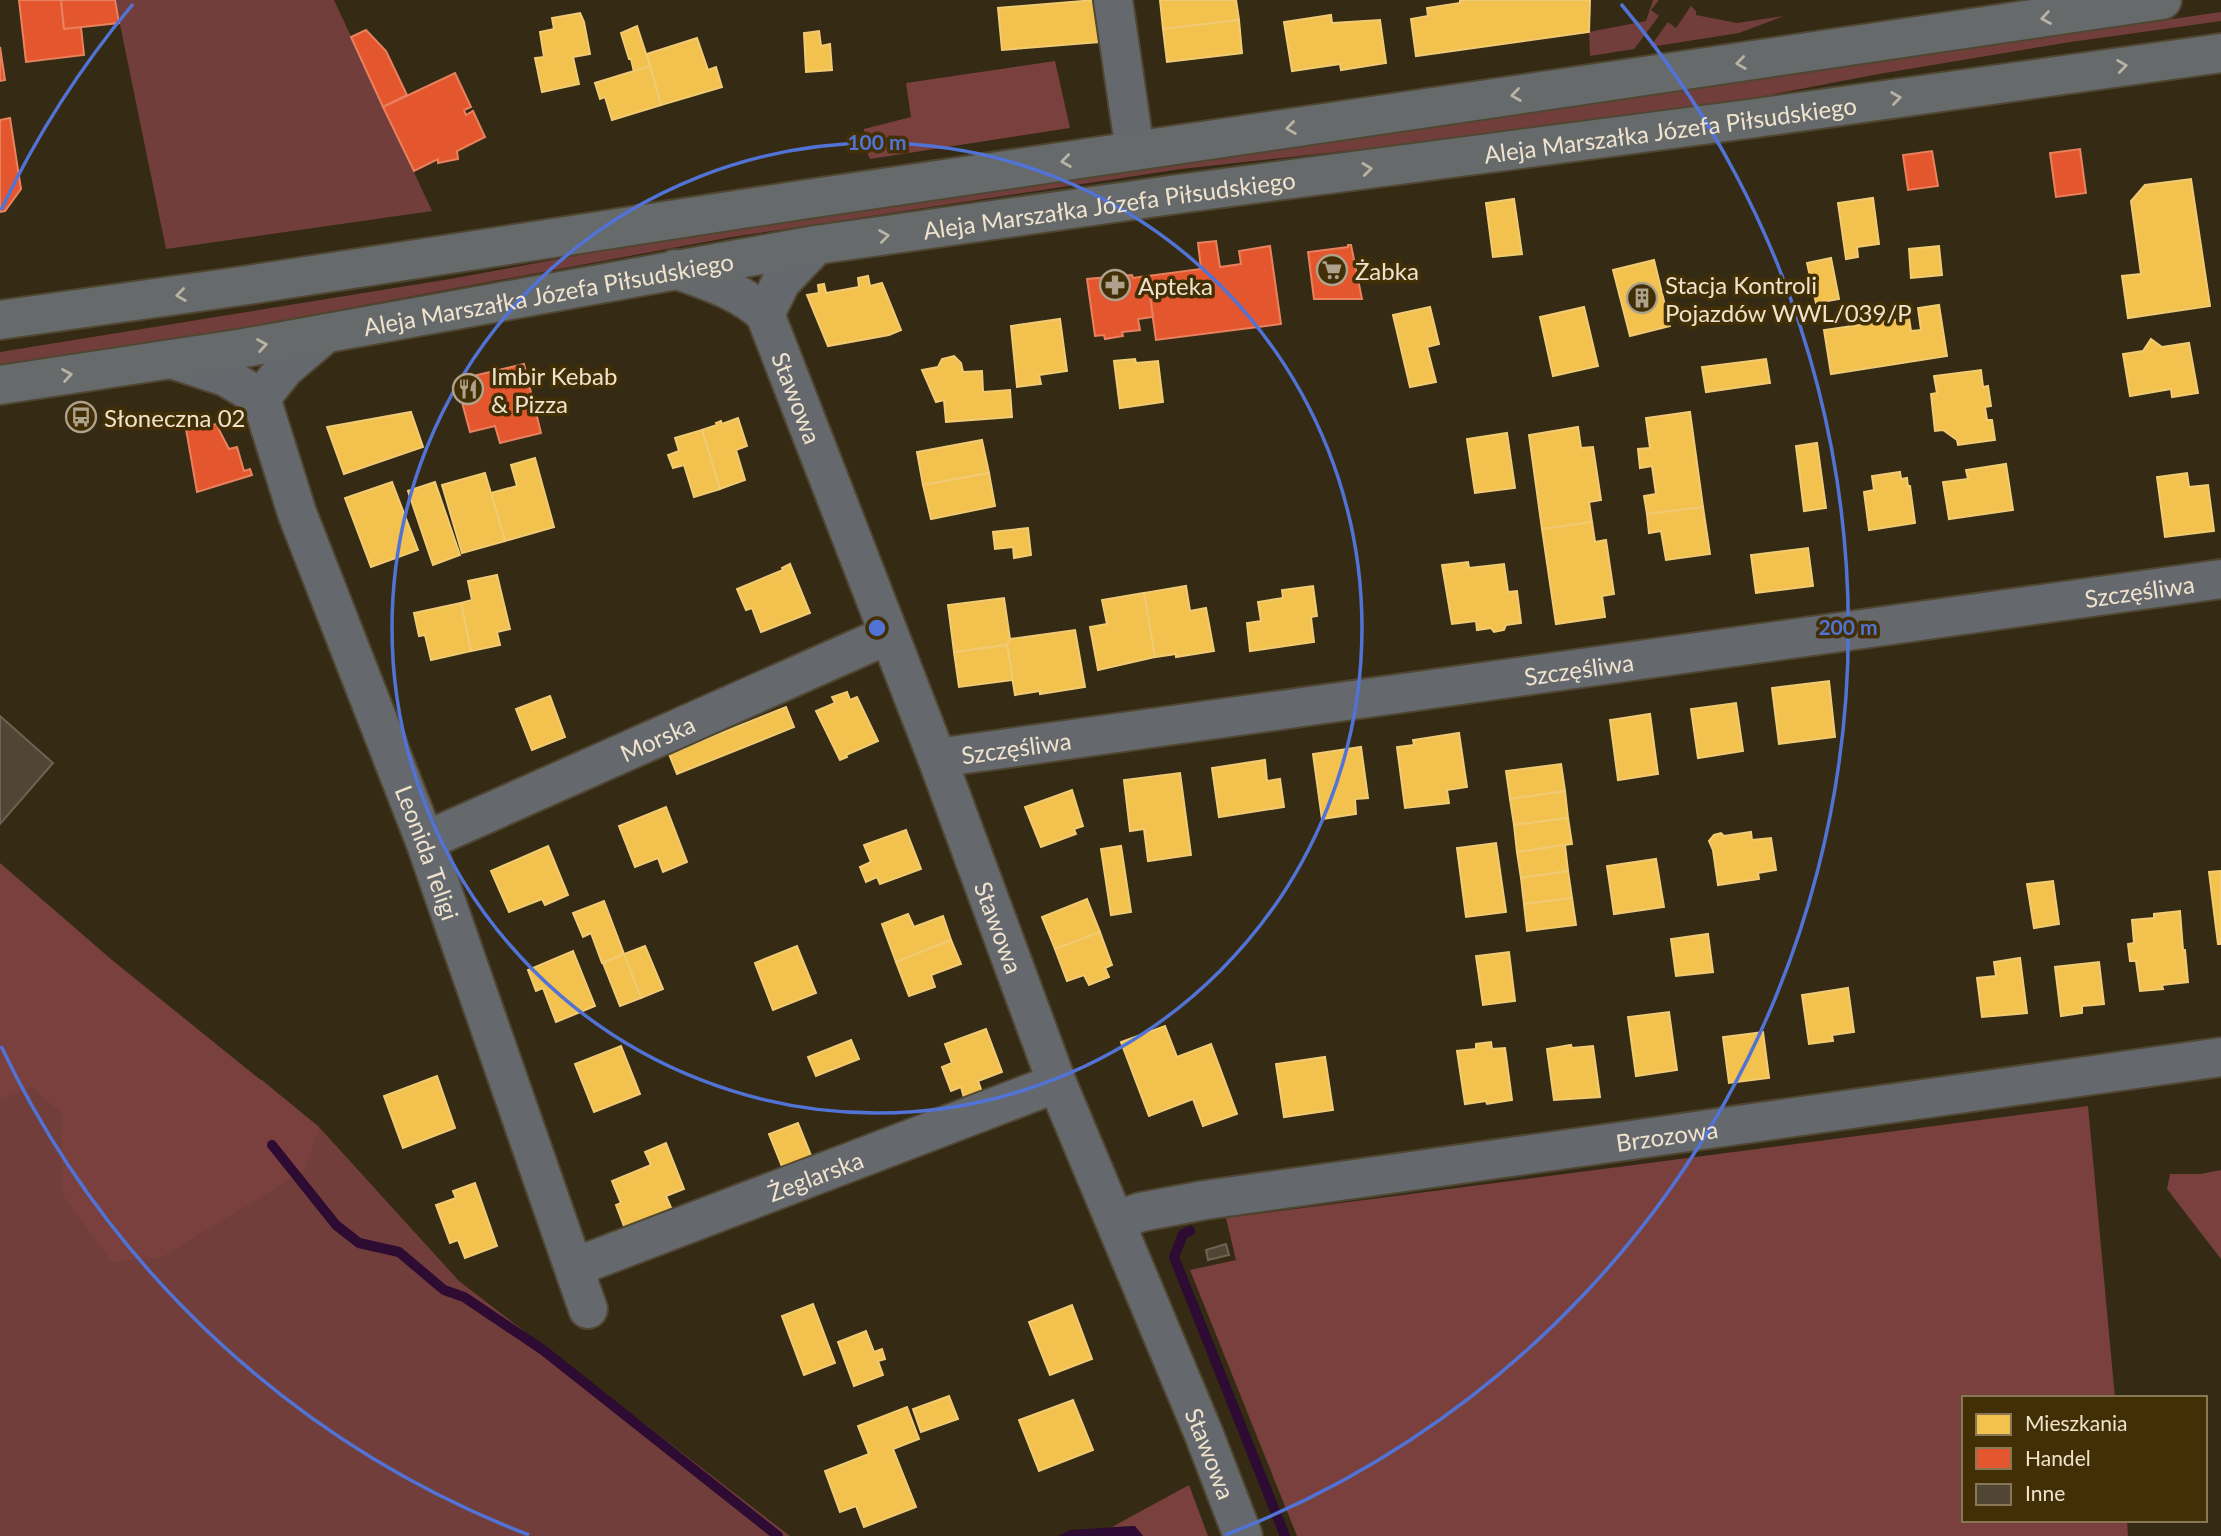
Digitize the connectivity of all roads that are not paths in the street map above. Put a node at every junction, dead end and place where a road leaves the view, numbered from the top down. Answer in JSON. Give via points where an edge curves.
{"nodes":[{"id":1,"x":1113,"y":0,"type":"edge"},
{"id":2,"x":2162,"y":0,"type":"edge"},
{"id":3,"x":2221,"y":53,"type":"edge"},
{"id":4,"x":1135,"y":151,"type":"junction"},
{"id":5,"x":816,"y":245,"type":"junction"},
{"id":6,"x":675,"y":269,"type":"junction"},
{"id":7,"x":765,"y":314,"type":"junction"},
{"id":8,"x":0,"y":320,"type":"edge"},
{"id":9,"x":326,"y":333,"type":"junction"},
{"id":10,"x":170,"y":359,"type":"junction"},
{"id":11,"x":0,"y":385,"type":"edge"},
{"id":12,"x":261,"y":398,"type":"junction"},
{"id":13,"x":2221,"y":579,"type":"edge"},
{"id":14,"x":888,"y":635,"type":"junction"},
{"id":15,"x":937,"y":758,"type":"junction"},
{"id":16,"x":425,"y":841,"type":"junction"},
{"id":17,"x":2221,"y":1058,"type":"edge"},
{"id":18,"x":1057,"y":1083,"type":"junction"},
{"id":19,"x":1116,"y":1221,"type":"junction"},
{"id":20,"x":575,"y":1267,"type":"junction"},
{"id":21,"x":588,"y":1309,"type":"dead end"},
{"id":22,"x":1243,"y":1536,"type":"edge"}],
"edges":[{"from":1,"to":4,"type":"street"},
{"from":2,"to":4,"type":"main road","name":"Aleja Marszałka Józefa Piłsudskiego","one_way":true},
{"from":5,"to":3,"type":"main road","name":"Aleja Marszałka Józefa Piłsudskiego","one_way":true},
{"from":4,"to":8,"type":"main road","name":"Aleja Marszałka Józefa Piłsudskiego","one_way":true},
{"from":5,"to":6,"type":"main road","name":"Aleja Marszałka Józefa Piłsudskiego"},
{"from":5,"to":7,"type":"street","via":[[781,282]]},
{"from":6,"to":7,"type":"street","via":[[732,290]]},
{"from":6,"to":9,"type":"main road","name":"Aleja Marszałka Józefa Piłsudskiego"},
{"from":7,"to":14,"type":"street","name":"Stawowa"},
{"from":10,"to":9,"type":"main road","name":"Aleja Marszałka Józefa Piłsudskiego","one_way":true},
{"from":9,"to":12,"type":"street","via":[[285,368]]},
{"from":11,"to":10,"type":"main road","name":"Aleja Marszałka Józefa Piłsudskiego","one_way":true},
{"from":10,"to":12,"type":"street","via":[[226,377]]},
{"from":12,"to":16,"type":"street","name":"Leonida Teligi","via":[[297,513]]},
{"from":13,"to":15,"type":"street","name":"Szczęśliwa"},
{"from":14,"to":15,"type":"street","name":"Stawowa"},
{"from":14,"to":16,"type":"street","name":"Morska"},
{"from":15,"to":18,"type":"street","name":"Stawowa"},
{"from":16,"to":20,"type":"street","name":"Leonida Teligi"},
{"from":17,"to":19,"type":"street","name":"Brzozowa","via":[[1205,1200]]},
{"from":18,"to":19,"type":"street","name":"Stawowa"},
{"from":18,"to":20,"type":"street","name":"Żeglarska"},
{"from":19,"to":22,"type":"street","name":"Stawowa"},
{"from":20,"to":21,"type":"street","name":"Leonida Teligi"}]}
